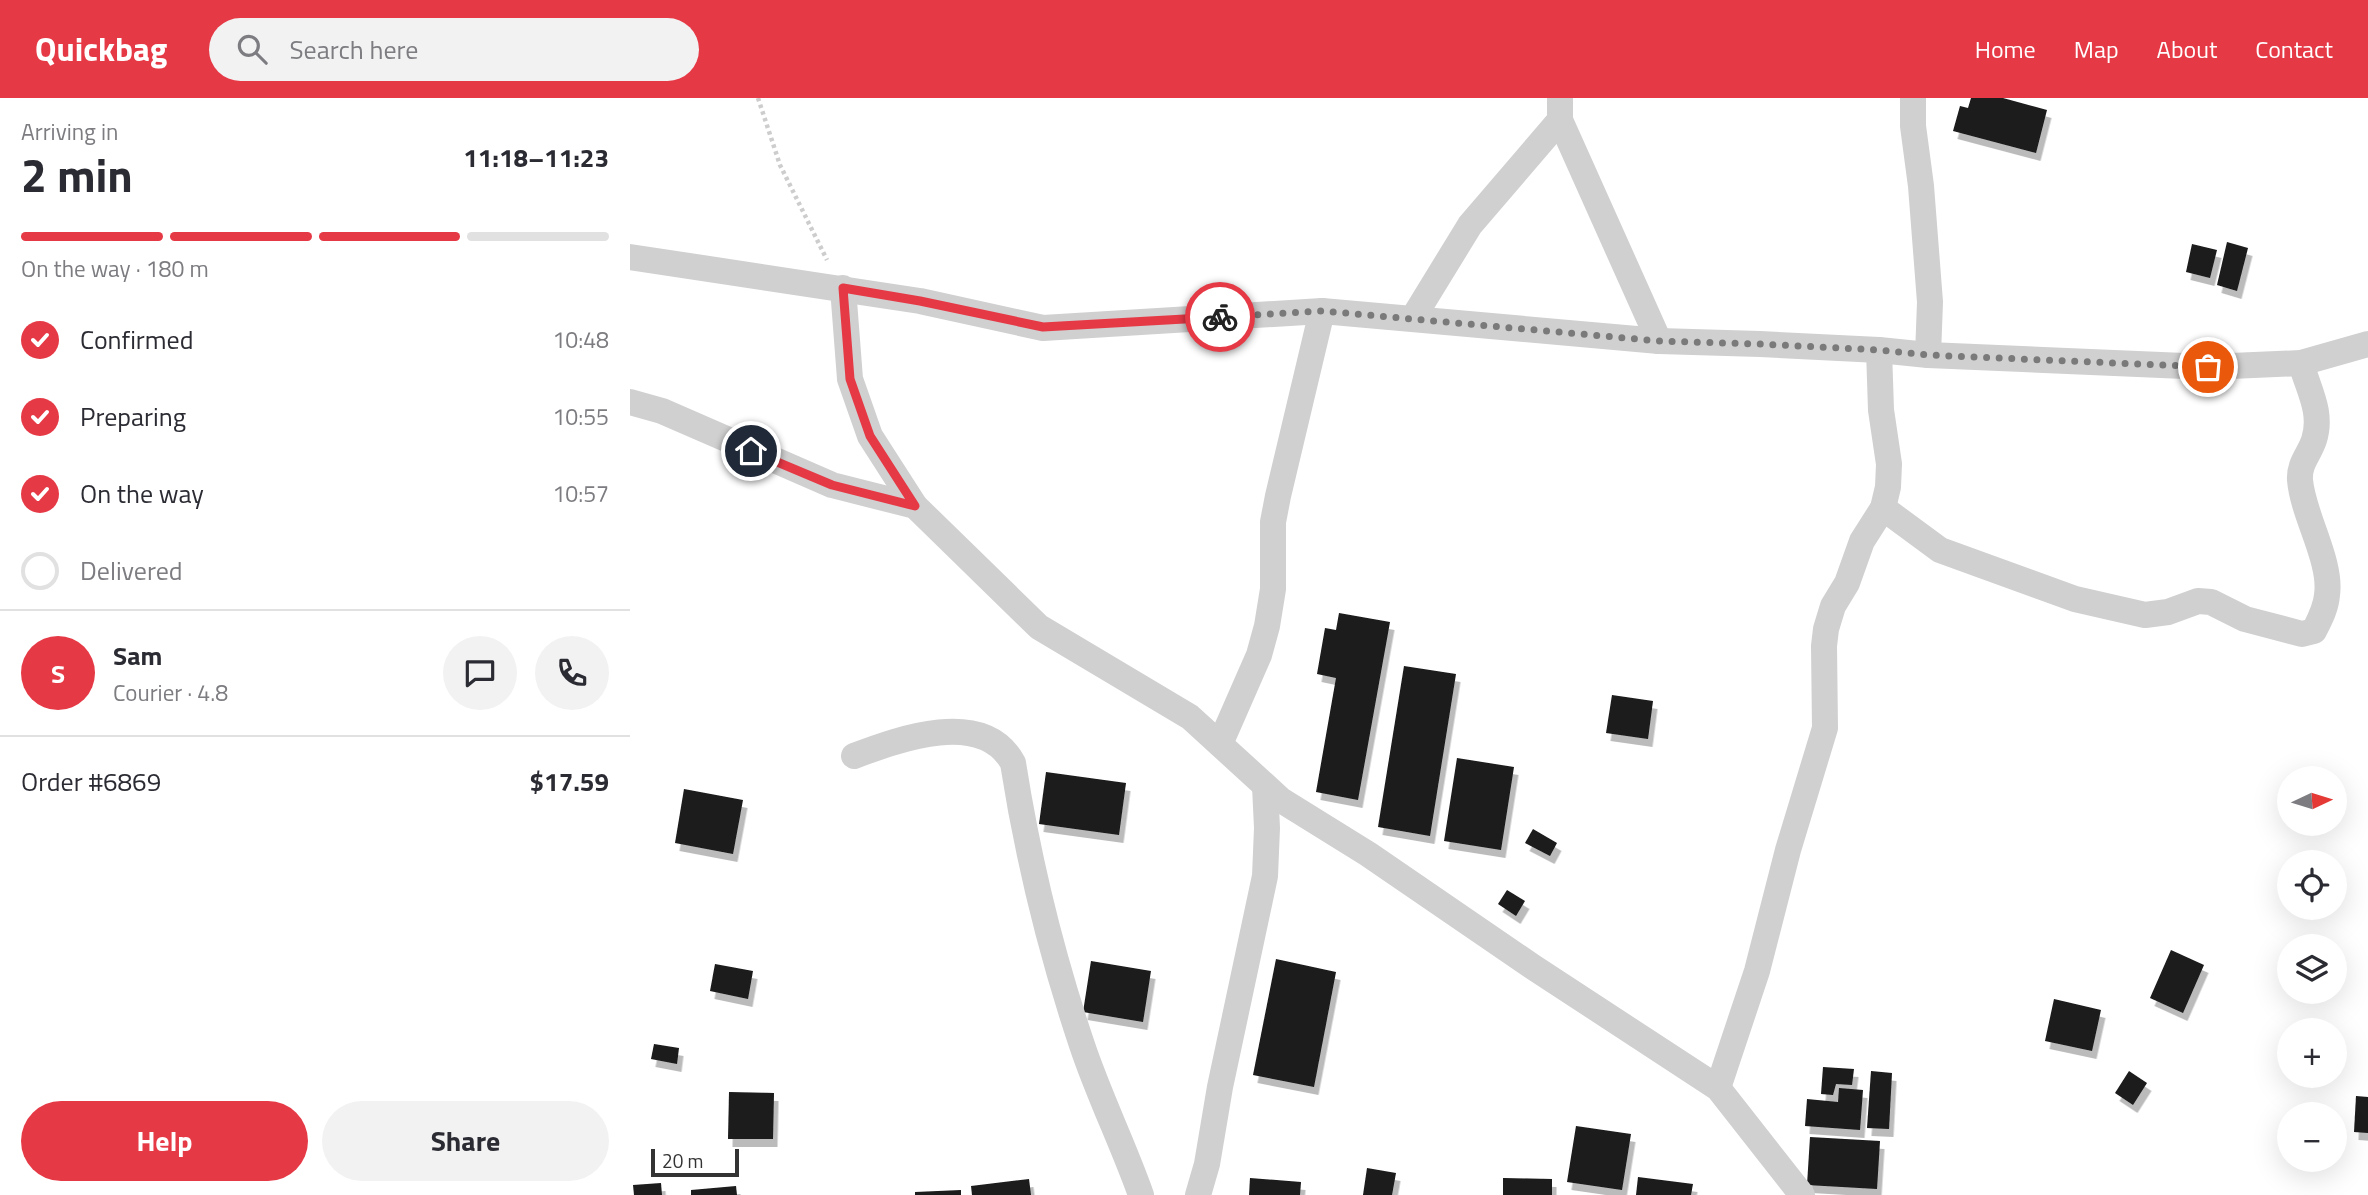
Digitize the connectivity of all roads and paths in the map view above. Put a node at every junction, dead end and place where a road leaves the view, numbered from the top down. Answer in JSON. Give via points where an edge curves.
{"nodes":[{"id":1,"x":758,"y":98,"type":"edge"},
{"id":2,"x":1913,"y":98,"type":"edge"},
{"id":3,"x":1560,"y":109,"type":"edge"},
{"id":4,"x":630,"y":257,"type":"edge"},
{"id":5,"x":843,"y":288,"type":"junction"},
{"id":6,"x":1322,"y":311,"type":"junction"},
{"id":7,"x":1413,"y":318,"type":"junction"},
{"id":8,"x":1659,"y":341,"type":"junction"},
{"id":9,"x":2368,"y":344,"type":"edge"},
{"id":10,"x":1879,"y":350,"type":"junction"},
{"id":11,"x":1928,"y":355,"type":"junction"},
{"id":12,"x":2301,"y":363,"type":"junction"},
{"id":13,"x":630,"y":402,"type":"edge"},
{"id":14,"x":915,"y":506,"type":"junction"},
{"id":15,"x":1883,"y":508,"type":"junction"},
{"id":16,"x":1220,"y":744,"type":"junction"},
{"id":17,"x":854,"y":756,"type":"dead end"},
{"id":18,"x":1265,"y":786,"type":"junction"},
{"id":19,"x":1717,"y":1088,"type":"junction"},
{"id":20,"x":1141,"y":1195,"type":"edge"},
{"id":21,"x":1198,"y":1195,"type":"edge"},
{"id":22,"x":1802,"y":1195,"type":"edge"}],
"edges":[{"from":1,"to":5,"type":"path","via":[[780,165]]},
{"from":2,"to":11,"type":"street","via":[[1930,302]]},
{"from":3,"to":7,"type":"street","via":[[1470,225]]},
{"from":3,"to":8,"type":"street"},
{"from":4,"to":5,"type":"street"},
{"from":5,"to":6,"type":"street","via":[[1043,327]]},
{"from":5,"to":14,"type":"street","via":[[850,379],[870,436]]},
{"from":6,"to":7,"type":"street"},
{"from":6,"to":16,"type":"street","via":[[1273,522],[1273,589],[1267,626]]},
{"from":7,"to":8,"type":"street"},
{"from":8,"to":10,"type":"street"},
{"from":9,"to":12,"type":"street"},
{"from":10,"to":11,"type":"street"},
{"from":10,"to":15,"type":"street","via":[[1889,464]]},
{"from":11,"to":12,"type":"street","via":[[2208,367]]},
{"from":12,"to":15,"type":"street","via":[[2318,419],[2300,473],[2301,490],[2328,595],[2314,631],[2302,634],[2245,619],[2211,601],[2145,615],[2075,600],[1940,550]]},
{"from":13,"to":14,"type":"street","via":[[662,411],[832,485]]},
{"from":14,"to":16,"type":"street","via":[[1039,627],[1190,717]]},
{"from":15,"to":19,"type":"street","via":[[1862,541],[1826,629],[1825,728],[1757,971]]},
{"from":16,"to":18,"type":"street"},
{"from":17,"to":20,"type":"street","via":[[893,741],[970,732],[1007,751],[1044,920],[1082,1046]]},
{"from":18,"to":19,"type":"street"},
{"from":18,"to":21,"type":"street","via":[[1265,876]]},
{"from":19,"to":22,"type":"street"}]}
